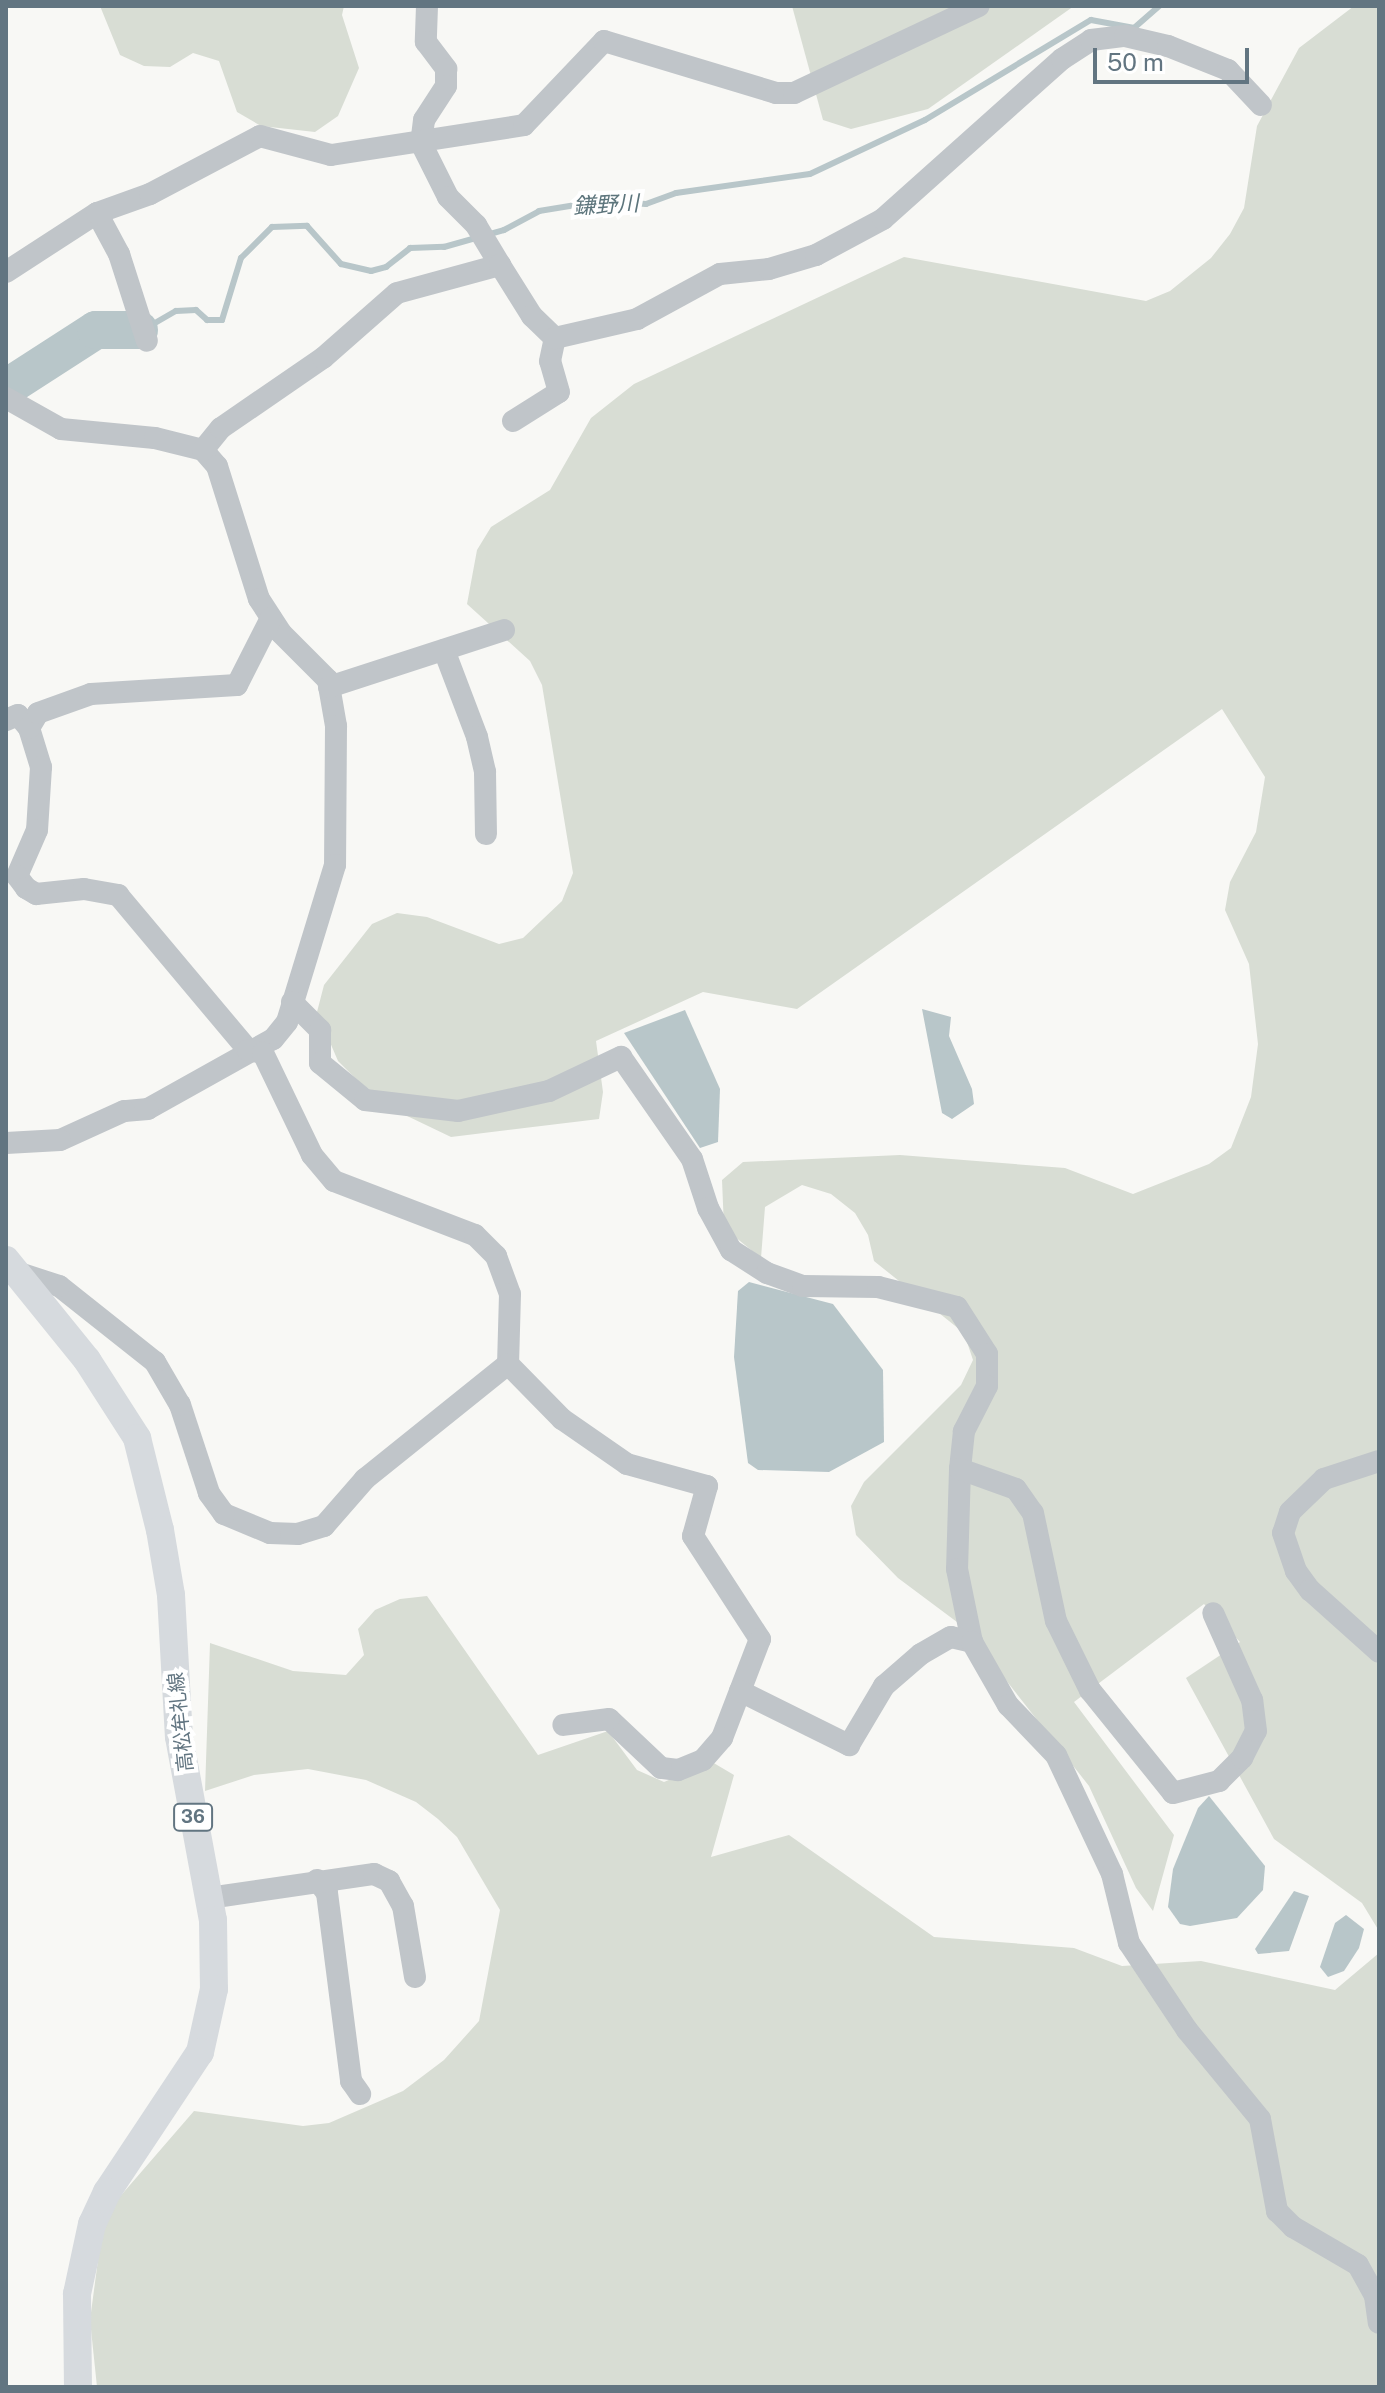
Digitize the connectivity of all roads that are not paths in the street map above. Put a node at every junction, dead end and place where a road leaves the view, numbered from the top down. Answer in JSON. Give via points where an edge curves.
{"nodes":[{"id":1,"x":427,"y":6,"type":"edge"},
{"id":2,"x":979,"y":6,"type":"edge"},
{"id":3,"x":1261,"y":105,"type":"dead end"},
{"id":4,"x":421,"y":143,"type":"junction"},
{"id":5,"x":97,"y":213,"type":"junction"},
{"id":6,"x":500,"y":265,"type":"junction"},
{"id":7,"x":6,"y":272,"type":"edge"},
{"id":8,"x":555,"y":338,"type":"junction"},
{"id":9,"x":147,"y":341,"type":"dead end"},
{"id":10,"x":6,"y":398,"type":"edge"},
{"id":11,"x":513,"y":421,"type":"dead end"},
{"id":12,"x":203,"y":450,"type":"junction"},
{"id":13,"x":271,"y":618,"type":"junction"},
{"id":14,"x":504,"y":630,"type":"dead end"},
{"id":15,"x":444,"y":650,"type":"junction"},
{"id":16,"x":329,"y":687,"type":"junction"},
{"id":17,"x":6,"y":720,"type":"edge"},
{"id":18,"x":29,"y":728,"type":"junction"},
{"id":19,"x":486,"y":834,"type":"dead end"},
{"id":20,"x":292,"y":1002,"type":"junction"},
{"id":21,"x":248,"y":1050,"type":"junction"},
{"id":22,"x":6,"y":1143,"type":"edge"},
{"id":23,"x":14,"y":1267,"type":"edge"},
{"id":24,"x":508,"y":1364,"type":"junction"},
{"id":25,"x":1379,"y":1461,"type":"edge"},
{"id":26,"x":960,"y":1469,"type":"junction"},
{"id":27,"x":1213,"y":1613,"type":"dead end"},
{"id":28,"x":972,"y":1642,"type":"junction"},
{"id":29,"x":1379,"y":1652,"type":"edge"},
{"id":30,"x":740,"y":1691,"type":"junction"},
{"id":31,"x":563,"y":1725,"type":"dead end"},
{"id":32,"x":317,"y":1880,"type":"junction"},
{"id":33,"x":209,"y":1898,"type":"junction"},
{"id":34,"x":415,"y":1977,"type":"dead end"},
{"id":35,"x":360,"y":2094,"type":"dead end"},
{"id":36,"x":1379,"y":2323,"type":"edge"},
{"id":37,"x":78,"y":2387,"type":"edge"}],
"edges":[{"from":1,"to":4,"type":"street","via":[[426,42],[446,69],[446,86],[424,120]]},
{"from":2,"to":4,"type":"street","via":[[794,93],[776,93],[604,41],[524,125]]},
{"from":3,"to":8,"type":"street","via":[[1228,70],[1168,46],[1125,36],[1091,40],[1050,68],[883,219],[816,255],[769,269],[720,274],[637,319]]},
{"from":4,"to":5,"type":"street","via":[[331,155],[260,136],[150,194]]},
{"from":4,"to":6,"type":"street","via":[[448,197],[481,232]]},
{"from":5,"to":7,"type":"street"},
{"from":5,"to":9,"type":"street","via":[[119,254]]},
{"from":6,"to":8,"type":"street","via":[[532,316]]},
{"from":6,"to":12,"type":"street","via":[[397,293],[323,358],[221,428]]},
{"from":8,"to":11,"type":"street","via":[[550,361],[559,392]]},
{"from":10,"to":12,"type":"street","via":[[61,429],[155,438]]},
{"from":12,"to":13,"type":"street","via":[[217,466],[259,599]]},
{"from":13,"to":16,"type":"street"},
{"from":13,"to":18,"type":"street","via":[[237,685],[91,694],[38,713]]},
{"from":14,"to":15,"type":"street"},
{"from":15,"to":16,"type":"street"},
{"from":15,"to":19,"type":"street","via":[[485,772]]},
{"from":16,"to":20,"type":"street","via":[[336,726],[335,865]]},
{"from":17,"to":18,"type":"street","via":[[18,715]]},
{"from":18,"to":21,"type":"street","via":[[41,767],[37,830],[17,876],[36,894],[84,889],[118,895]]},
{"from":20,"to":21,"type":"street","via":[[287,1022],[273,1039]]},
{"from":20,"to":26,"type":"street","via":[[320,1030],[320,1063],[365,1100],[458,1111],[549,1091],[621,1057],[692,1159],[708,1208],[731,1250],[767,1273],[803,1286],[878,1287],[957,1307],[987,1354],[987,1386],[964,1431]]},
{"from":21,"to":22,"type":"street","via":[[148,1109],[124,1111],[60,1140]]},
{"from":21,"to":24,"type":"street","via":[[263,1053],[312,1155],[334,1181],[475,1235],[496,1256],[510,1294]]},
{"from":23,"to":24,"type":"street","via":[[59,1286],[155,1362],[180,1405],[209,1493],[224,1514],[270,1533],[298,1534],[324,1526],[365,1479]]},
{"from":23,"to":33,"type":"main road","name":"高松牟礼線","number":"36","via":[[123,1410],[137,1438],[165,1556],[179,1737]]},
{"from":24,"to":30,"type":"street","via":[[562,1419],[627,1464],[707,1486],[693,1536],[760,1639]]},
{"from":25,"to":29,"type":"street","via":[[1337,1474],[1305,1493],[1283,1533],[1296,1571],[1310,1590]]},
{"from":26,"to":27,"type":"street","via":[[1016,1489],[1033,1513],[1056,1621],[1083,1676],[1146,1765],[1173,1793],[1219,1781],[1242,1758],[1256,1731],[1252,1700]]},
{"from":26,"to":28,"type":"street","via":[[957,1569]]},
{"from":28,"to":30,"type":"street","via":[[951,1637],[921,1654],[884,1686],[849,1745]]},
{"from":28,"to":36,"type":"street","via":[[1008,1705],[1056,1755],[1112,1874],[1129,1943],[1187,2030],[1260,2119],[1277,2211],[1293,2227],[1358,2265],[1375,2296]]},
{"from":30,"to":31,"type":"street","via":[[722,1738],[703,1760],[678,1770],[661,1768],[609,1719]]},
{"from":32,"to":33,"type":"street"},
{"from":32,"to":34,"type":"street","via":[[374,1874],[389,1881],[403,1906]]},
{"from":32,"to":35,"type":"street","via":[[327,1893],[351,2081]]},
{"from":33,"to":37,"type":"main road","name":"高松牟礼線","number":"36","via":[[214,1989],[210,2021],[200,2052],[107,2192],[92,2224],[77,2294]]}]}
